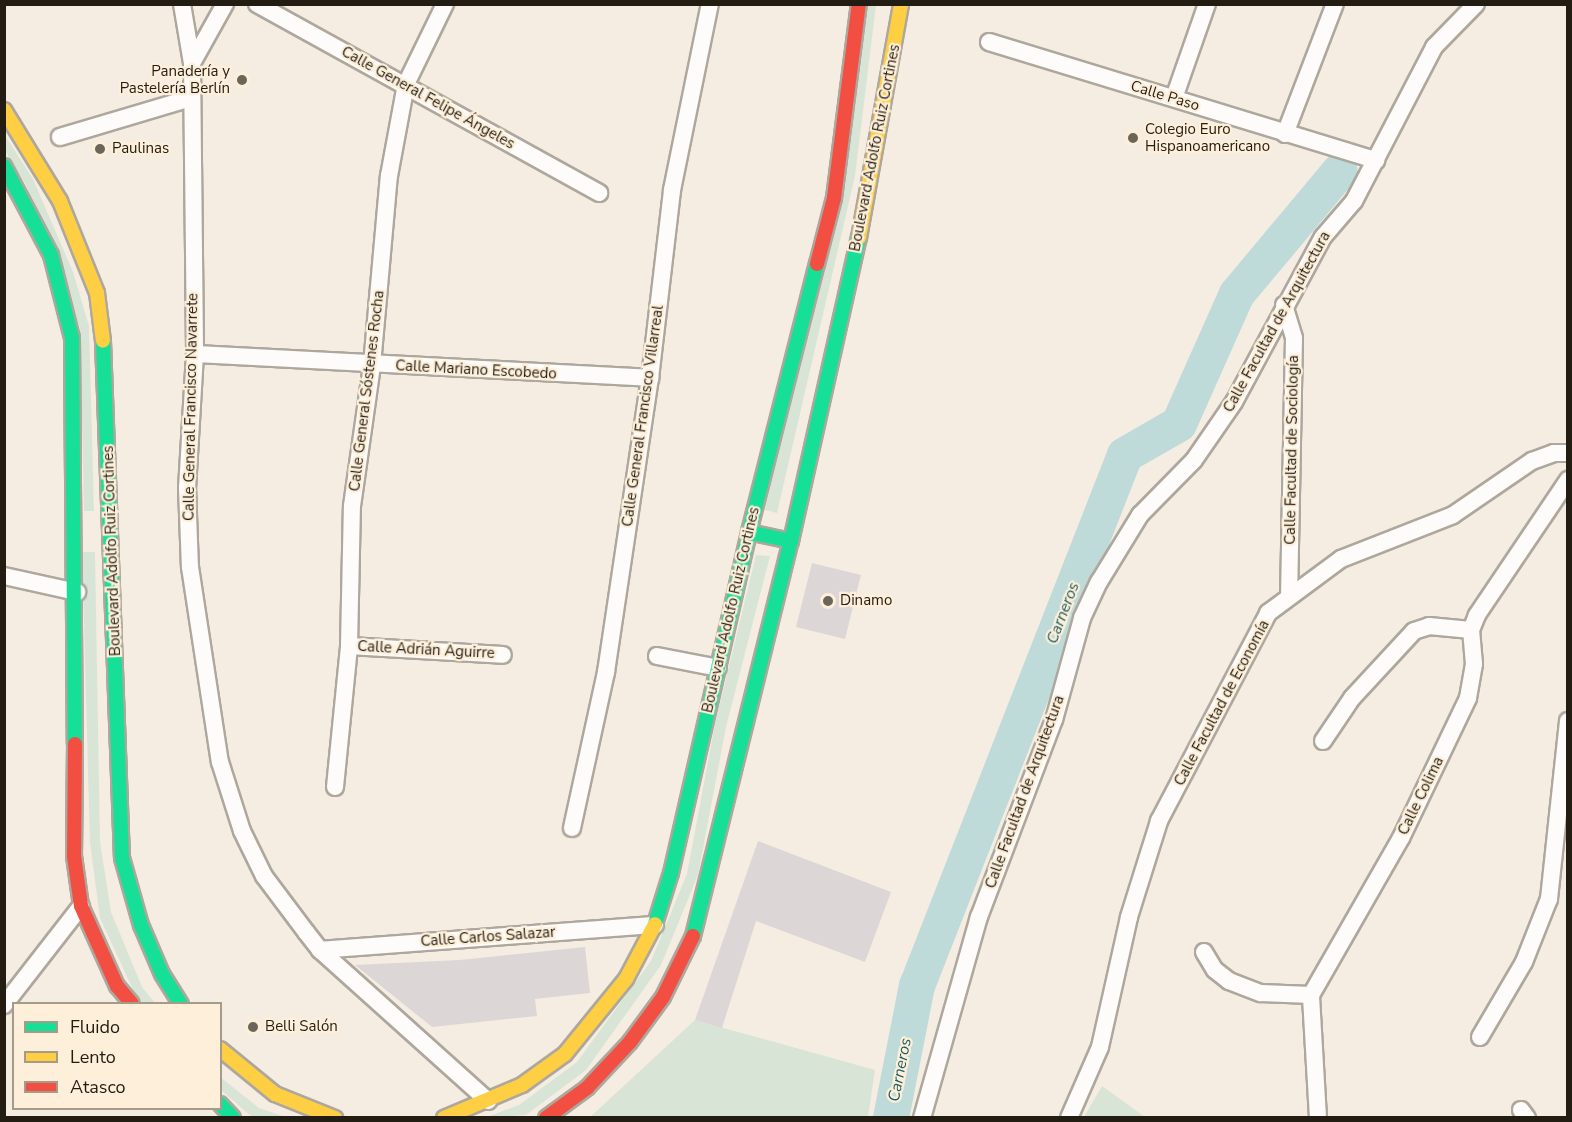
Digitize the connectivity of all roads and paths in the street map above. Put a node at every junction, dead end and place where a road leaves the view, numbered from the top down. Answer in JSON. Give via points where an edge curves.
{"nodes":[{"id":1,"x":182,"y":4,"type":"edge"},
{"id":2,"x":225,"y":4,"type":"edge"},
{"id":3,"x":256,"y":4,"type":"edge"},
{"id":4,"x":446,"y":4,"type":"edge"},
{"id":5,"x":710,"y":4,"type":"edge"},
{"id":6,"x":859,"y":4,"type":"edge"},
{"id":7,"x":901,"y":4,"type":"edge"},
{"id":8,"x":1208,"y":4,"type":"edge"},
{"id":9,"x":1335,"y":4,"type":"edge"},
{"id":10,"x":1476,"y":4,"type":"edge"},
{"id":11,"x":989,"y":42,"type":"dead end"},
{"id":12,"x":192,"y":63,"type":"junction"},
{"id":13,"x":406,"y":84,"type":"junction"},
{"id":14,"x":191,"y":98,"type":"junction"},
{"id":15,"x":1174,"y":98,"type":"junction"},
{"id":16,"x":4,"y":110,"type":"edge"},
{"id":17,"x":1285,"y":134,"type":"junction"},
{"id":18,"x":60,"y":137,"type":"dead end"},
{"id":19,"x":1370,"y":158,"type":"junction"},
{"id":20,"x":7,"y":176,"type":"edge"},
{"id":21,"x":599,"y":193,"type":"dead end"},
{"id":22,"x":1284,"y":305,"type":"junction"},
{"id":23,"x":195,"y":354,"type":"junction"},
{"id":24,"x":372,"y":365,"type":"junction"},
{"id":25,"x":650,"y":378,"type":"junction"},
{"id":26,"x":1568,"y":453,"type":"edge"},
{"id":27,"x":1567,"y":486,"type":"edge"},
{"id":28,"x":749,"y":532,"type":"junction"},
{"id":29,"x":94,"y":539,"type":"junction"},
{"id":30,"x":791,"y":541,"type":"junction"},
{"id":31,"x":4,"y":576,"type":"edge"},
{"id":32,"x":77,"y":592,"type":"junction"},
{"id":33,"x":1289,"y":596,"type":"junction"},
{"id":34,"x":1471,"y":630,"type":"junction"},
{"id":35,"x":350,"y":646,"type":"junction"},
{"id":36,"x":503,"y":655,"type":"dead end"},
{"id":37,"x":657,"y":656,"type":"dead end"},
{"id":38,"x":718,"y":668,"type":"junction"},
{"id":39,"x":1568,"y":721,"type":"edge"},
{"id":40,"x":1323,"y":741,"type":"dead end"},
{"id":41,"x":335,"y":787,"type":"dead end"},
{"id":42,"x":572,"y":828,"type":"dead end"},
{"id":43,"x":81,"y":906,"type":"junction"},
{"id":44,"x":655,"y":925,"type":"junction"},
{"id":45,"x":320,"y":950,"type":"junction"},
{"id":46,"x":1204,"y":952,"type":"dead end"},
{"id":47,"x":1311,"y":995,"type":"junction"},
{"id":48,"x":130,"y":1002,"type":"edge"},
{"id":49,"x":180,"y":1002,"type":"edge"},
{"id":50,"x":4,"y":1005,"type":"edge"},
{"id":51,"x":1480,"y":1036,"type":"dead end"},
{"id":52,"x":222,"y":1051,"type":"edge"},
{"id":53,"x":488,"y":1101,"type":"junction"},
{"id":54,"x":222,"y":1106,"type":"edge"},
{"id":55,"x":233,"y":1118,"type":"edge"},
{"id":56,"x":335,"y":1118,"type":"edge"},
{"id":57,"x":444,"y":1118,"type":"edge"},
{"id":58,"x":546,"y":1118,"type":"edge"},
{"id":59,"x":922,"y":1118,"type":"edge"},
{"id":60,"x":1070,"y":1118,"type":"edge"},
{"id":61,"x":1318,"y":1118,"type":"edge"}],
"edges":[{"from":1,"to":12,"type":"street","name":"Calle General Francisco Navarrete"},
{"from":2,"to":12,"type":"street"},
{"from":3,"to":13,"type":"street","name":"Calle General Felipe Ángeles"},
{"from":4,"to":13,"type":"street","name":"Calle General Sóstenes Rocha"},
{"from":5,"to":25,"type":"street","name":"Calle General Francisco Villarreal","via":[[672,190]]},
{"from":6,"to":28,"type":"main road","name":"Boulevard Adolfo Ruiz Cortines","via":[[834,198]]},
{"from":7,"to":30,"type":"main road","name":"Boulevard Adolfo Ruiz Cortines","via":[[868,199]]},
{"from":8,"to":15,"type":"street"},
{"from":9,"to":17,"type":"street"},
{"from":10,"to":19,"type":"street","name":"Calle Facultad de Arquitectura","via":[[1434,47]]},
{"from":11,"to":15,"type":"street","name":"Calle Paso"},
{"from":12,"to":14,"type":"street","name":"Calle General Francisco Navarrete"},
{"from":13,"to":21,"type":"street","name":"Calle General Felipe Ángeles"},
{"from":13,"to":24,"type":"street","name":"Calle General Sóstenes Rocha","via":[[389,176]]},
{"from":14,"to":18,"type":"street"},
{"from":14,"to":23,"type":"street","name":"Calle General Francisco Navarrete"},
{"from":15,"to":17,"type":"street","name":"Calle Paso"},
{"from":16,"to":29,"type":"main road","name":"Boulevard Adolfo Ruiz Cortines","via":[[60,201],[97,293],[103,332]]},
{"from":17,"to":19,"type":"street","name":"Calle Paso"},
{"from":19,"to":22,"type":"street","name":"Calle Facultad de Arquitectura","via":[[1354,201],[1323,237]]},
{"from":20,"to":29,"type":"main road","name":"Boulevard Adolfo Ruiz Cortines","via":[[51,255],[72,338]]},
{"from":22,"to":33,"type":"street","name":"Calle Facultad de Sociología","via":[[1294,338]]},
{"from":22,"to":59,"type":"street","name":"Calle Facultad de Arquitectura","via":[[1234,402],[1194,460],[1140,515],[1082,618],[1054,720],[979,917]]},
{"from":23,"to":24,"type":"street","name":"Calle Mariano Escobedo"},
{"from":23,"to":45,"type":"street","name":"Calle General Francisco Navarrete","via":[[187,487],[190,567],[220,762],[242,831],[264,876]]},
{"from":24,"to":25,"type":"street","name":"Calle Mariano Escobedo"},
{"from":24,"to":35,"type":"street","name":"Calle General Sóstenes Rocha","via":[[352,506]]},
{"from":25,"to":42,"type":"street","name":"Calle General Francisco Villarreal","via":[[606,672]]},
{"from":26,"to":33,"type":"street","name":"Calle Facultad de Economía","via":[[1532,461],[1453,515],[1341,559]]},
{"from":27,"to":34,"type":"street","via":[[1477,615]]},
{"from":28,"to":30,"type":"main road"},
{"from":28,"to":38,"type":"main road","name":"Boulevard Adolfo Ruiz Cortines"},
{"from":29,"to":32,"type":"main road","name":"Boulevard Adolfo Ruiz Cortines"},
{"from":29,"to":49,"type":"main road","name":"Boulevard Adolfo Ruiz Cortines","via":[[122,858],[141,925],[162,974]]},
{"from":30,"to":58,"type":"main road","name":"Boulevard Adolfo Ruiz Cortines","via":[[693,937],[663,997],[630,1042],[587,1088]]},
{"from":31,"to":32,"type":"street"},
{"from":32,"to":43,"type":"main road","name":"Boulevard Adolfo Ruiz Cortines","via":[[74,856]]},
{"from":33,"to":60,"type":"street","name":"Calle Facultad de Economía","via":[[1268,613],[1256,632],[1160,821],[1130,917],[1100,1047]]},
{"from":34,"to":40,"type":"street","via":[[1429,626],[1414,631],[1352,698]]},
{"from":34,"to":47,"type":"street","name":"Calle Colima","via":[[1474,664],[1468,698],[1401,838]]},
{"from":35,"to":36,"type":"street","name":"Calle Adrián Aguirre"},
{"from":35,"to":41,"type":"street","name":"Calle General Sóstenes Rocha"},
{"from":37,"to":38,"type":"street"},
{"from":38,"to":44,"type":"main road","name":"Boulevard Adolfo Ruiz Cortines","via":[[671,873]]},
{"from":39,"to":51,"type":"street","via":[[1549,899],[1524,962]]},
{"from":43,"to":48,"type":"main road","name":"Boulevard Adolfo Ruiz Cortines","via":[[117,986]]},
{"from":43,"to":50,"type":"street"},
{"from":44,"to":45,"type":"street","name":"Calle Carlos Salazar"},
{"from":44,"to":53,"type":"main road","name":"Boulevard Adolfo Ruiz Cortines","via":[[626,979],[565,1054],[522,1085]]},
{"from":45,"to":53,"type":"street","name":"Calle General Francisco Navarrete"},
{"from":46,"to":47,"type":"street","via":[[1215,970],[1229,981],[1261,993]]},
{"from":47,"to":61,"type":"street"},
{"from":52,"to":56,"type":"main road","via":[[275,1094]]},
{"from":53,"to":57,"type":"main road","name":"Boulevard Adolfo Ruiz Cortines"},
{"from":54,"to":55,"type":"main road"}]}
